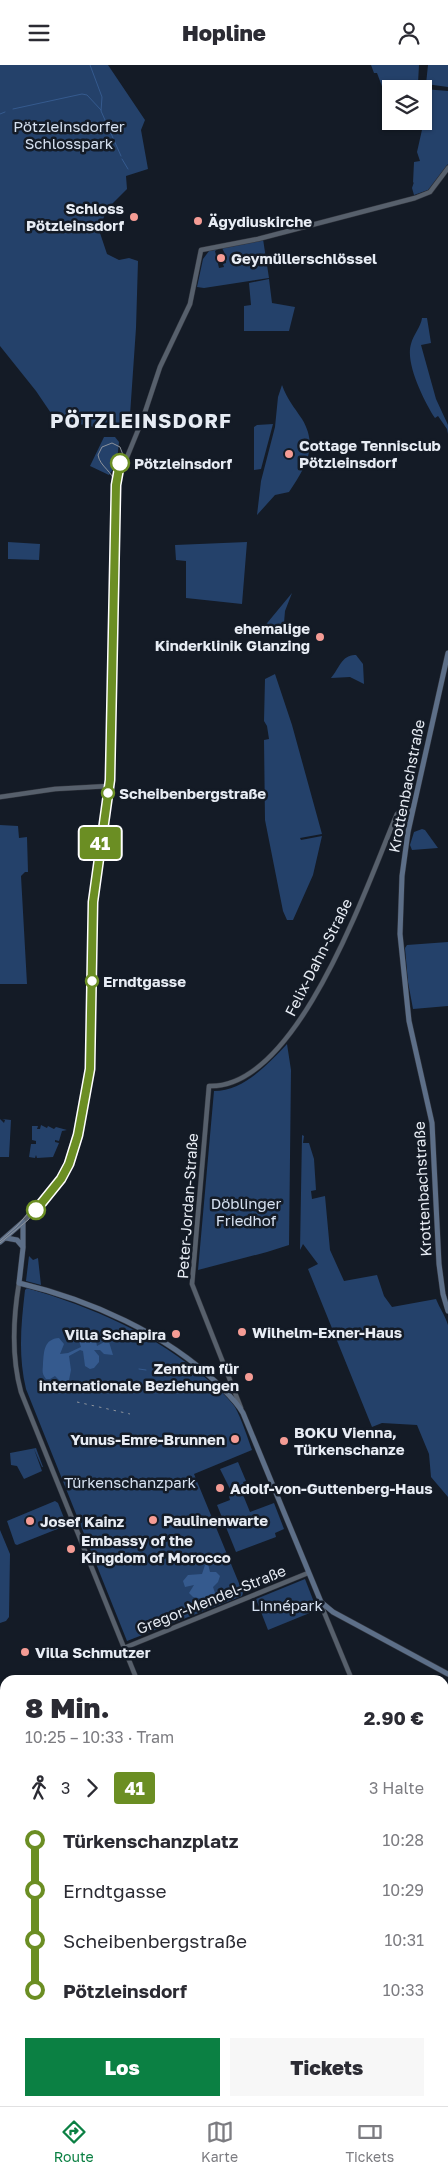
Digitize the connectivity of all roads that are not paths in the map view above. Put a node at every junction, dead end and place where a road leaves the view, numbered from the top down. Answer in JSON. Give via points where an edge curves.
{"nodes":[{"id":1,"x":448,"y":168,"type":"edge"},
{"id":2,"x":448,"y":653,"type":"edge"},
{"id":3,"x":109,"y":786,"type":"junction"},
{"id":4,"x":0,"y":797,"type":"edge"},
{"id":5,"x":412,"y":810,"type":"junction"},
{"id":6,"x":209,"y":1086,"type":"joint"},
{"id":7,"x":23,"y":1222,"type":"junction"},
{"id":8,"x":2,"y":1240,"type":"edge"},
{"id":9,"x":23,"y":1248,"type":"junction"},
{"id":10,"x":19,"y":1283,"type":"junction"},
{"id":11,"x":448,"y":1311,"type":"edge"},
{"id":12,"x":230,"y":1381,"type":"junction"},
{"id":13,"x":222,"y":1388,"type":"junction"},
{"id":14,"x":243,"y":1413,"type":"junction"},
{"id":15,"x":308,"y":1573,"type":"junction"},
{"id":16,"x":318,"y":1597,"type":"junction"},
{"id":17,"x":124,"y":1648,"type":"junction"},
{"id":18,"x":448,"y":1674,"type":"edge"},
{"id":19,"x":135,"y":1675,"type":"edge"},
{"id":20,"x":350,"y":1675,"type":"edge"}],
"edges":[{"from":1,"to":3,"type":"street","via":[[430,192],[409,200],[258,239],[201,250],[190,304],[160,367],[116,484]]},
{"from":2,"to":5,"type":"main road","name":"Krottenbachstraße"},
{"from":3,"to":4,"type":"street"},
{"from":3,"to":7,"type":"street","via":[[92,897],[89,1064],[83,1107],[66,1170]]},
{"from":5,"to":6,"type":"street","name":"Felix-Dahn-Straße","via":[[402,809],[397,814],[343,942],[290,1035],[269,1057],[240,1079]]},
{"from":5,"to":11,"type":"main road","name":"Krottenbachstraße","via":[[400,901],[402,961],[409,1021],[432,1121],[439,1264]]},
{"from":6,"to":12,"type":"street","name":"Peter-Jordan-Straße","via":[[192,1282]]},
{"from":7,"to":8,"type":"main road"},
{"from":7,"to":9,"type":"main road"},
{"from":8,"to":9,"type":"main road","via":[[11,1237]]},
{"from":9,"to":10,"type":"main road"},
{"from":10,"to":13,"type":"main road","via":[[102,1311],[154,1337],[200,1368]]},
{"from":10,"to":17,"type":"street","via":[[14,1345],[21,1392]]},
{"from":12,"to":13,"type":"street"},
{"from":12,"to":14,"type":"street","name":"Peter-Jordan-Straße"},
{"from":13,"to":14,"type":"main road"},
{"from":14,"to":15,"type":"main road","name":"Peter-Jordan-Straße"},
{"from":15,"to":16,"type":"main road","name":"Peter-Jordan-Straße"},
{"from":15,"to":17,"type":"street","name":"Gregor-Mendel-Straße"},
{"from":16,"to":18,"type":"main road","via":[[333,1612]]},
{"from":16,"to":20,"type":"street"},
{"from":17,"to":19,"type":"street"}]}
